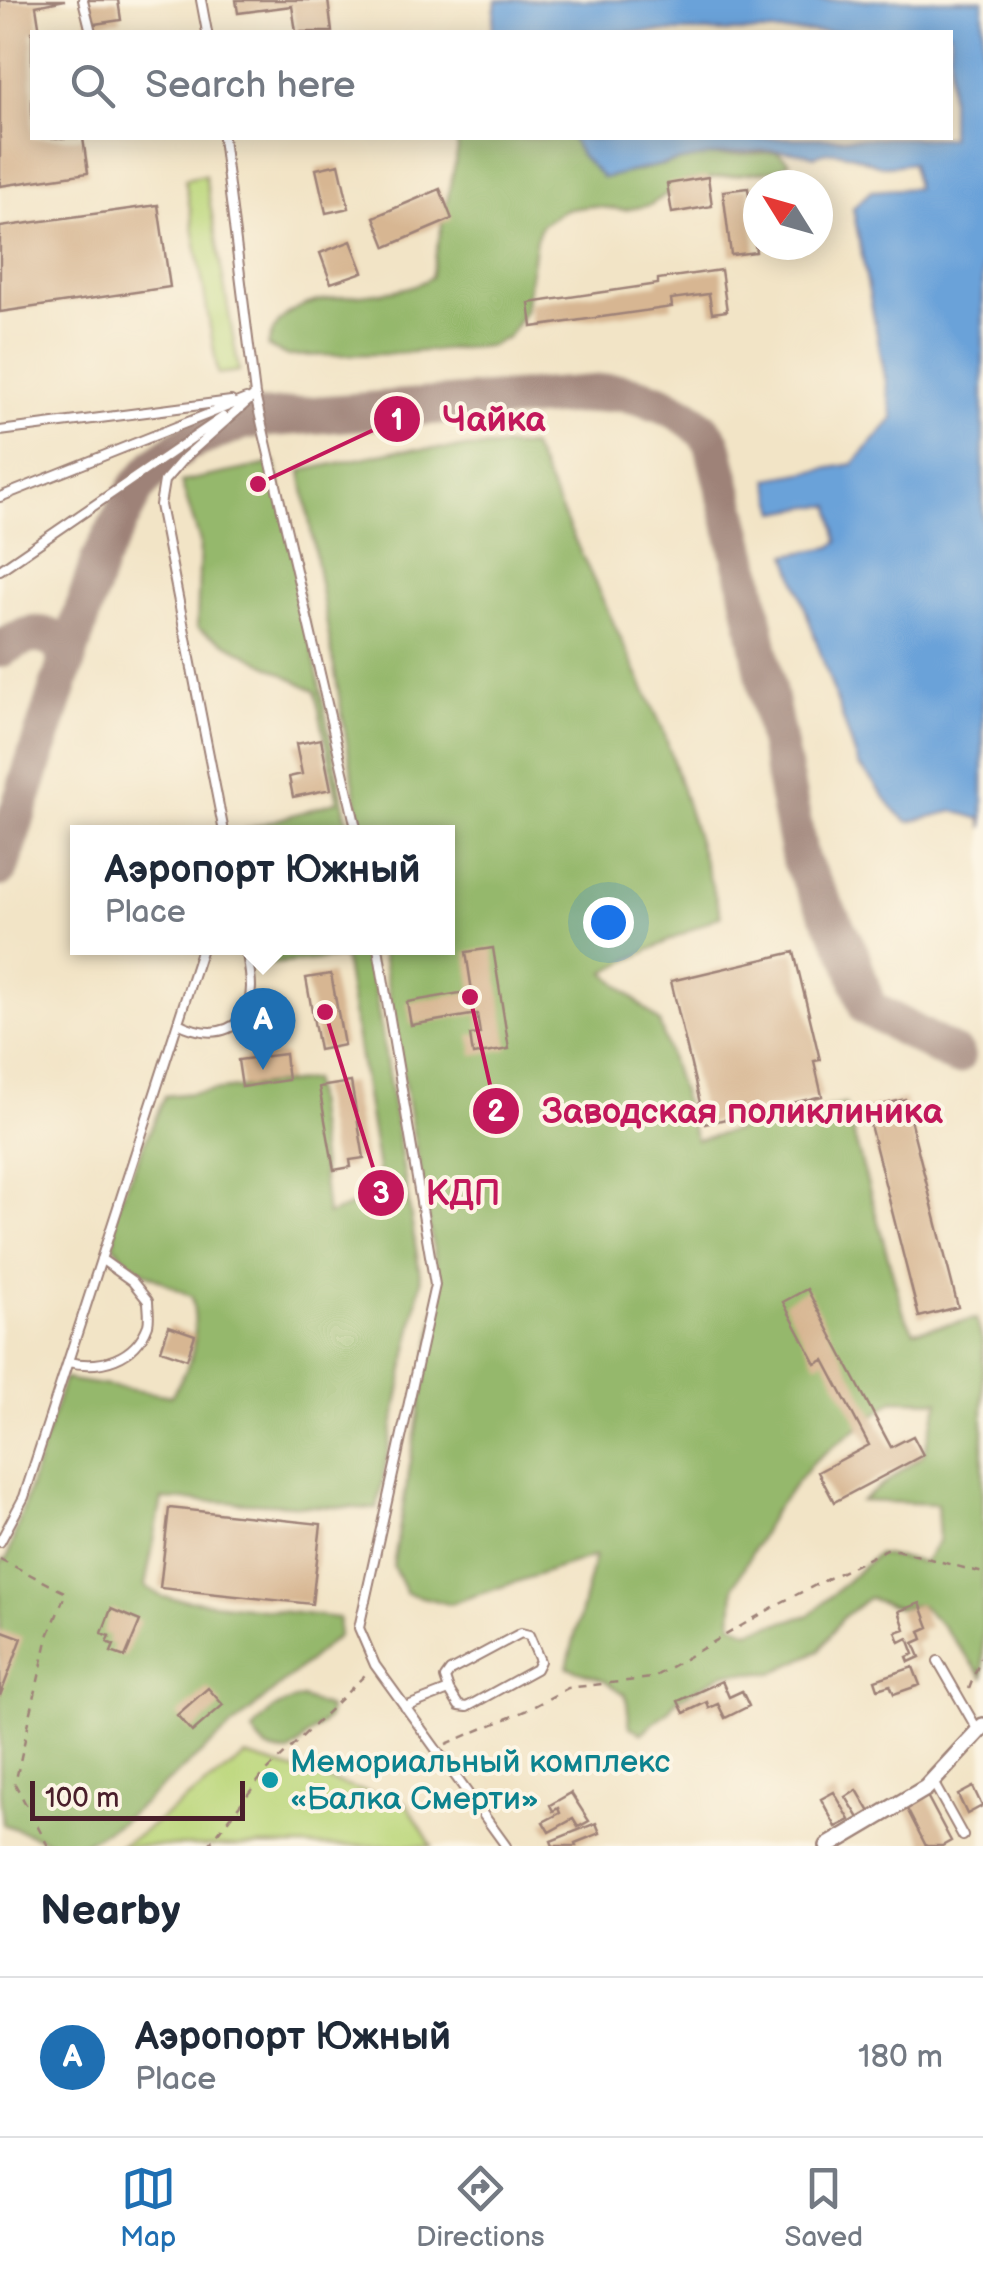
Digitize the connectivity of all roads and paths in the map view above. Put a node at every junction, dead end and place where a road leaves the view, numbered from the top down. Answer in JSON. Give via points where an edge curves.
{"nodes":[{"id":1,"x":84,"y":0,"type":"edge"},
{"id":2,"x":201,"y":0,"type":"edge"},
{"id":3,"x":91,"y":30,"type":"edge"},
{"id":4,"x":207,"y":30,"type":"edge"},
{"id":5,"x":222,"y":140,"type":"edge"},
{"id":6,"x":255,"y":395,"type":"junction"},
{"id":7,"x":0,"y":431,"type":"edge"},
{"id":8,"x":0,"y":496,"type":"edge"},
{"id":9,"x":0,"y":570,"type":"edge"},
{"id":10,"x":223,"y":825,"type":"edge"},
{"id":11,"x":355,"y":825,"type":"edge"},
{"id":12,"x":200,"y":955,"type":"edge"},
{"id":13,"x":247,"y":955,"type":"edge"},
{"id":14,"x":379,"y":955,"type":"edge"},
{"id":15,"x":178,"y":1023,"type":"junction"},
{"id":16,"x":101,"y":1259,"type":"junction"},
{"id":17,"x":68,"y":1362,"type":"junction"},
{"id":18,"x":0,"y":1542,"type":"edge"},
{"id":19,"x":0,"y":1559,"type":"edge"},
{"id":20,"x":983,"y":1573,"type":"edge"},
{"id":21,"x":983,"y":1652,"type":"edge"},
{"id":22,"x":938,"y":1661,"type":"dead end"},
{"id":23,"x":374,"y":1665,"type":"junction"},
{"id":24,"x":449,"y":1690,"type":"junction"},
{"id":25,"x":963,"y":1704,"type":"junction"},
{"id":26,"x":405,"y":1707,"type":"junction"},
{"id":27,"x":980,"y":1728,"type":"edge"},
{"id":28,"x":436,"y":1748,"type":"junction"},
{"id":29,"x":932,"y":1782,"type":"junction"},
{"id":30,"x":963,"y":1836,"type":"dead end"},
{"id":31,"x":48,"y":1846,"type":"edge"},
{"id":32,"x":208,"y":1846,"type":"edge"},
{"id":33,"x":506,"y":1846,"type":"edge"},
{"id":34,"x":828,"y":1846,"type":"edge"}],
"edges":[{"from":1,"to":3,"type":"lane"},
{"from":2,"to":4,"type":"lane"},
{"from":5,"to":6,"type":"lane"},
{"from":6,"to":7,"type":"lane"},
{"from":6,"to":8,"type":"lane"},
{"from":6,"to":9,"type":"lane"},
{"from":6,"to":10,"type":"lane","via":[[164,481],[160,506]]},
{"from":6,"to":11,"type":"lane"},
{"from":12,"to":15,"type":"lane"},
{"from":13,"to":15,"type":"lane","via":[[250,1000],[234,1026],[197,1033]]},
{"from":14,"to":23,"type":"lane","via":[[434,1285],[360,1628]]},
{"from":15,"to":16,"type":"lane"},
{"from":16,"to":17,"type":"lane"},
{"from":16,"to":17,"type":"lane","via":[[148,1300],[148,1324],[113,1363]]},
{"from":17,"to":18,"type":"lane","via":[[24,1497]]},
{"from":19,"to":31,"type":"path","via":[[66,1593],[44,1650],[15,1784]]},
{"from":20,"to":28,"type":"path","via":[[889,1548],[652,1678],[568,1688]]},
{"from":21,"to":25,"type":"path"},
{"from":22,"to":25,"type":"lane"},
{"from":23,"to":26,"type":"lane"},
{"from":23,"to":32,"type":"path","via":[[262,1776]]},
{"from":24,"to":24,"type":"lane","via":[[467,1707],[536,1669],[540,1661],[529,1635],[521,1633],[450,1670],[444,1678]]},
{"from":24,"to":26,"type":"lane"},
{"from":25,"to":27,"type":"lane"},
{"from":26,"to":28,"type":"lane"},
{"from":27,"to":29,"type":"street"},
{"from":28,"to":33,"type":"lane"},
{"from":29,"to":30,"type":"lane"},
{"from":29,"to":34,"type":"street"}]}
